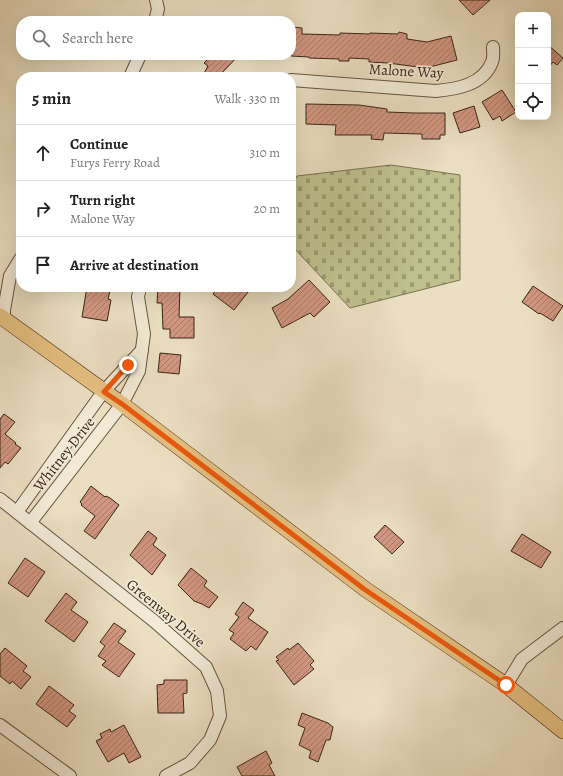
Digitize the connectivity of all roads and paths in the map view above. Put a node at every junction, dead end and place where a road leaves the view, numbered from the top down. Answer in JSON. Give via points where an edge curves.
{"nodes":[{"id":1,"x":156,"y":0,"type":"edge"},
{"id":2,"x":156,"y":16,"type":"edge"},
{"id":3,"x":493,"y":47,"type":"dead end"},
{"id":4,"x":138,"y":60,"type":"edge"},
{"id":5,"x":132,"y":72,"type":"edge"},
{"id":6,"x":296,"y":80,"type":"edge"},
{"id":7,"x":16,"y":266,"type":"edge"},
{"id":8,"x":139,"y":292,"type":"edge"},
{"id":9,"x":2,"y":318,"type":"edge"},
{"id":10,"x":142,"y":350,"type":"junction"},
{"id":11,"x":104,"y":392,"type":"junction"},
{"id":12,"x":122,"y":404,"type":"junction"},
{"id":13,"x":0,"y":499,"type":"edge"},
{"id":14,"x":17,"y":512,"type":"junction"},
{"id":15,"x":30,"y":523,"type":"junction"},
{"id":16,"x":563,"y":628,"type":"edge"},
{"id":17,"x":506,"y":685,"type":"junction"},
{"id":18,"x":0,"y":725,"type":"edge"},
{"id":19,"x":563,"y":731,"type":"edge"},
{"id":20,"x":70,"y":776,"type":"edge"},
{"id":21,"x":166,"y":776,"type":"edge"}],
"edges":[{"from":1,"to":2,"type":"street"},
{"from":3,"to":6,"type":"street","name":"Malone Way","via":[[493,61],[483,76],[463,87],[449,90]]},
{"from":4,"to":5,"type":"street"},
{"from":7,"to":9,"type":"street","via":[[10,276]]},
{"from":8,"to":10,"type":"street","via":[[144,334]]},
{"from":9,"to":11,"type":"main road"},
{"from":10,"to":11,"type":"street"},
{"from":10,"to":12,"type":"street","via":[[139,371]]},
{"from":11,"to":12,"type":"main road"},
{"from":11,"to":14,"type":"street","name":"Whitney Drive"},
{"from":12,"to":15,"type":"street","name":"Whitney Drive"},
{"from":12,"to":17,"type":"main road","via":[[364,589]]},
{"from":13,"to":14,"type":"street","name":"Greenway Drive"},
{"from":14,"to":15,"type":"street","name":"Greenway Drive"},
{"from":15,"to":21,"type":"street","name":"Greenway Drive","via":[[154,621],[206,668],[217,691],[220,716],[210,740],[190,763]]},
{"from":16,"to":17,"type":"street","via":[[522,659]]},
{"from":17,"to":19,"type":"main road"},
{"from":18,"to":20,"type":"street"}]}
